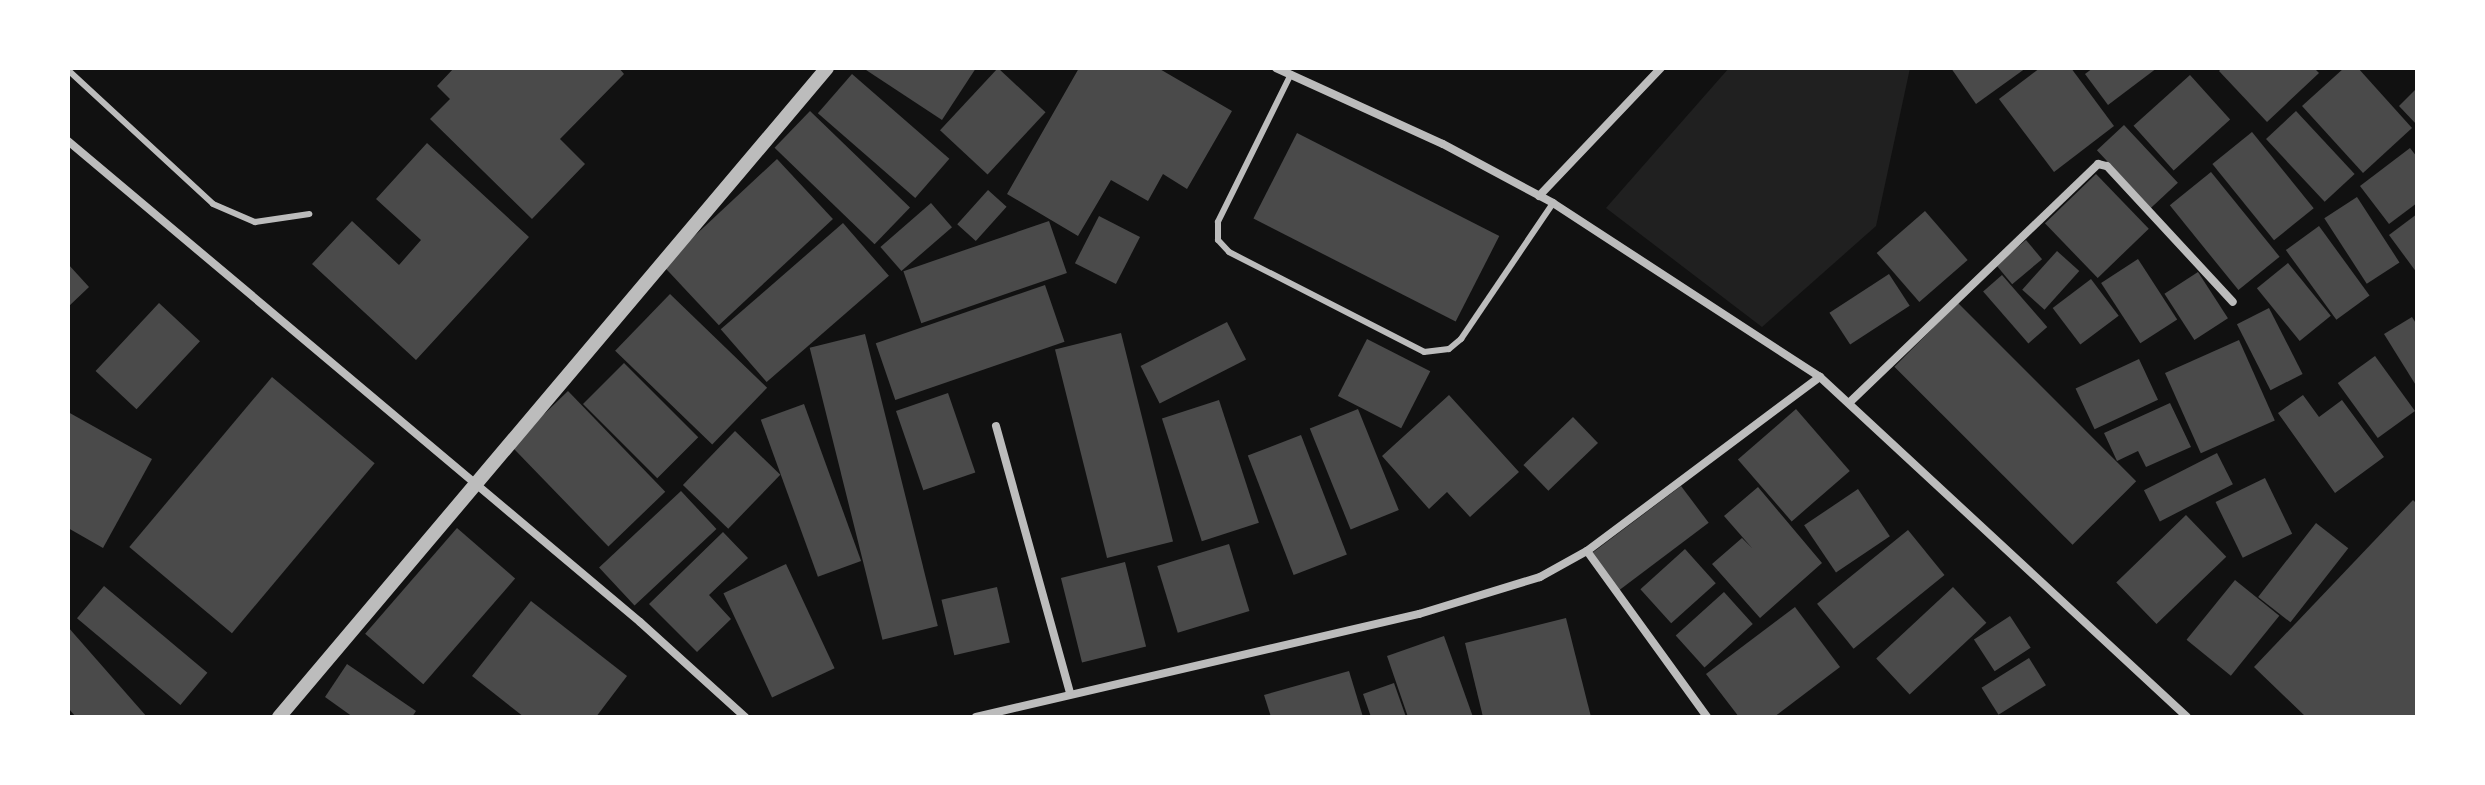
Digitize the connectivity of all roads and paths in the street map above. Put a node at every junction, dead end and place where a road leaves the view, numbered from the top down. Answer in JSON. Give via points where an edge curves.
{"nodes":[{"id":1,"x":827,"y":68,"type":"edge"},
{"id":2,"x":1276,"y":68,"type":"edge"},
{"id":3,"x":1661,"y":68,"type":"edge"},
{"id":4,"x":68,"y":70,"type":"edge"},
{"id":5,"x":1291,"y":74,"type":"junction"},
{"id":6,"x":68,"y":141,"type":"edge"},
{"id":7,"x":1539,"y":196,"type":"junction"},
{"id":8,"x":1553,"y":203,"type":"junction"},
{"id":9,"x":309,"y":214,"type":"dead end"},
{"id":10,"x":2233,"y":302,"type":"dead end"},
{"id":11,"x":1820,"y":377,"type":"junction"},
{"id":12,"x":1850,"y":402,"type":"junction"},
{"id":13,"x":996,"y":426,"type":"dead end"},
{"id":14,"x":473,"y":483,"type":"junction"},
{"id":15,"x":1587,"y":551,"type":"junction"},
{"id":16,"x":1070,"y":693,"type":"junction"},
{"id":17,"x":279,"y":717,"type":"edge"},
{"id":18,"x":745,"y":717,"type":"edge"},
{"id":19,"x":976,"y":717,"type":"edge"},
{"id":20,"x":1707,"y":717,"type":"edge"},
{"id":21,"x":2187,"y":717,"type":"edge"}],
"edges":[{"from":1,"to":14,"type":"street"},
{"from":2,"to":5,"type":"street"},
{"from":3,"to":7,"type":"street"},
{"from":4,"to":9,"type":"lane","via":[[213,204],[255,222]]},
{"from":5,"to":7,"type":"street","via":[[1443,144]]},
{"from":5,"to":8,"type":"lane","via":[[1218,222],[1218,240],[1229,252],[1424,352],[1449,349],[1461,339]]},
{"from":6,"to":14,"type":"street"},
{"from":7,"to":8,"type":"street"},
{"from":8,"to":11,"type":"street"},
{"from":10,"to":12,"type":"street","via":[[2107,166],[2098,164]]},
{"from":11,"to":12,"type":"street"},
{"from":11,"to":15,"type":"street"},
{"from":12,"to":21,"type":"street"},
{"from":13,"to":16,"type":"street"},
{"from":14,"to":17,"type":"street"},
{"from":14,"to":18,"type":"street"},
{"from":15,"to":16,"type":"street","via":[[1540,577],[1419,614]]},
{"from":15,"to":20,"type":"street"},
{"from":16,"to":19,"type":"street"}]}
